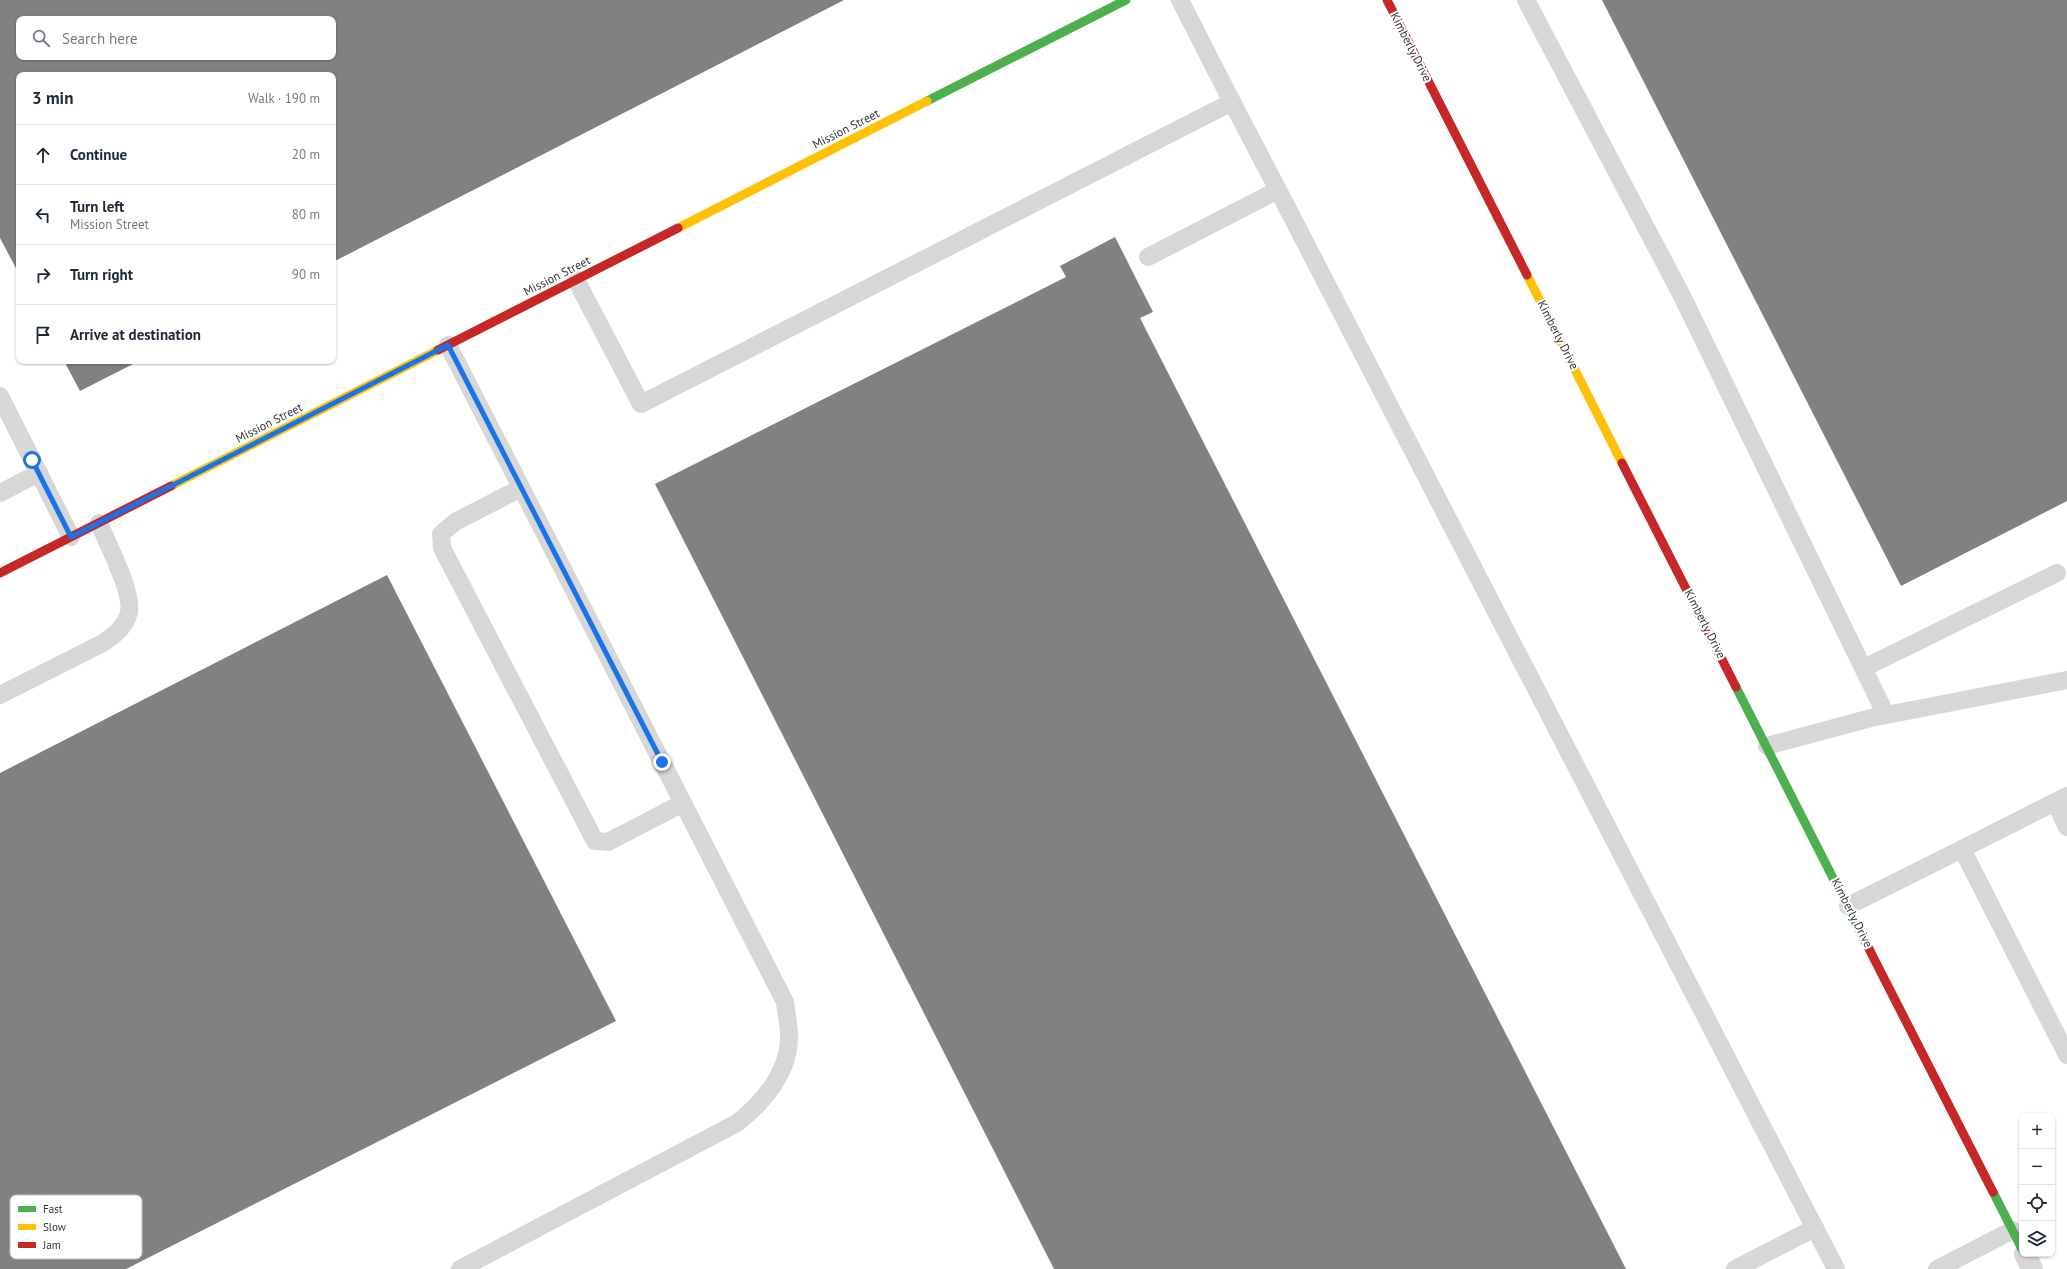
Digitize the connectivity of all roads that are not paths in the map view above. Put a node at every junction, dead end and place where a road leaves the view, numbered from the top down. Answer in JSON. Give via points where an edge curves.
{"nodes":[{"id":1,"x":1126,"y":0,"type":"edge"},
{"id":2,"x":1180,"y":0,"type":"edge"},
{"id":3,"x":1387,"y":0,"type":"edge"},
{"id":4,"x":1526,"y":0,"type":"edge"},
{"id":5,"x":1232,"y":102,"type":"junction"},
{"id":6,"x":1278,"y":190,"type":"junction"},
{"id":7,"x":1148,"y":257,"type":"dead end"},
{"id":8,"x":576,"y":280,"type":"junction"},
{"id":9,"x":448,"y":345,"type":"junction"},
{"id":10,"x":0,"y":396,"type":"edge"},
{"id":11,"x":39,"y":473,"type":"junction"},
{"id":12,"x":521,"y":488,"type":"junction"},
{"id":13,"x":0,"y":493,"type":"edge"},
{"id":14,"x":99,"y":523,"type":"junction"},
{"id":15,"x":71,"y":537,"type":"junction"},
{"id":16,"x":0,"y":573,"type":"edge"},
{"id":17,"x":2057,"y":573,"type":"dead end"},
{"id":18,"x":1864,"y":668,"type":"junction"},
{"id":19,"x":2067,"y":680,"type":"edge"},
{"id":20,"x":0,"y":694,"type":"edge"},
{"id":21,"x":1886,"y":715,"type":"junction"},
{"id":22,"x":1767,"y":746,"type":"junction"},
{"id":23,"x":2061,"y":799,"type":"edge"},
{"id":24,"x":683,"y":803,"type":"junction"},
{"id":25,"x":2067,"y":828,"type":"edge"},
{"id":26,"x":1962,"y":849,"type":"junction"},
{"id":27,"x":1848,"y":906,"type":"junction"},
{"id":28,"x":2067,"y":1055,"type":"edge"},
{"id":29,"x":1815,"y":1228,"type":"junction"},
{"id":30,"x":2013,"y":1230,"type":"junction"},
{"id":31,"x":2019,"y":1243,"type":"edge"},
{"id":32,"x":2026,"y":1257,"type":"edge"},
{"id":33,"x":460,"y":1269,"type":"edge"},
{"id":34,"x":1735,"y":1269,"type":"edge"},
{"id":35,"x":1836,"y":1269,"type":"edge"},
{"id":36,"x":1937,"y":1269,"type":"edge"},
{"id":37,"x":2032,"y":1269,"type":"edge"}],
"edges":[{"from":1,"to":8,"type":"street","name":"Mission Street"},
{"from":2,"to":5,"type":"lane"},
{"from":3,"to":22,"type":"street","name":"Kimberly Drive"},
{"from":4,"to":18,"type":"lane","via":[[1681,294]]},
{"from":5,"to":6,"type":"lane"},
{"from":5,"to":8,"type":"lane","via":[[641,404]]},
{"from":6,"to":7,"type":"lane"},
{"from":6,"to":29,"type":"lane"},
{"from":8,"to":9,"type":"street","name":"Mission Street"},
{"from":9,"to":12,"type":"lane"},
{"from":9,"to":14,"type":"street","name":"Mission Street"},
{"from":10,"to":11,"type":"lane"},
{"from":11,"to":13,"type":"lane"},
{"from":11,"to":15,"type":"lane"},
{"from":12,"to":24,"type":"lane"},
{"from":12,"to":24,"type":"lane","via":[[455,522],[442,534],[442,548],[595,841],[608,842]]},
{"from":14,"to":15,"type":"street","name":"Mission Street"},
{"from":14,"to":20,"type":"lane","via":[[130,598],[128,615],[116,634],[103,643]]},
{"from":15,"to":16,"type":"street","name":"Mission Street"},
{"from":17,"to":18,"type":"lane"},
{"from":18,"to":21,"type":"lane"},
{"from":19,"to":21,"type":"lane"},
{"from":21,"to":22,"type":"lane"},
{"from":22,"to":27,"type":"street","name":"Kimberly Drive"},
{"from":23,"to":25,"type":"lane"},
{"from":23,"to":26,"type":"lane"},
{"from":24,"to":33,"type":"lane","via":[[785,1002],[789,1036],[785,1061],[776,1081],[755,1109],[737,1123]]},
{"from":26,"to":27,"type":"lane"},
{"from":26,"to":28,"type":"lane"},
{"from":27,"to":30,"type":"street","name":"Kimberly Drive"},
{"from":29,"to":34,"type":"lane"},
{"from":29,"to":35,"type":"lane"},
{"from":30,"to":31,"type":"street","name":"Kimberly Drive"},
{"from":30,"to":36,"type":"lane"},
{"from":32,"to":37,"type":"street"}]}
